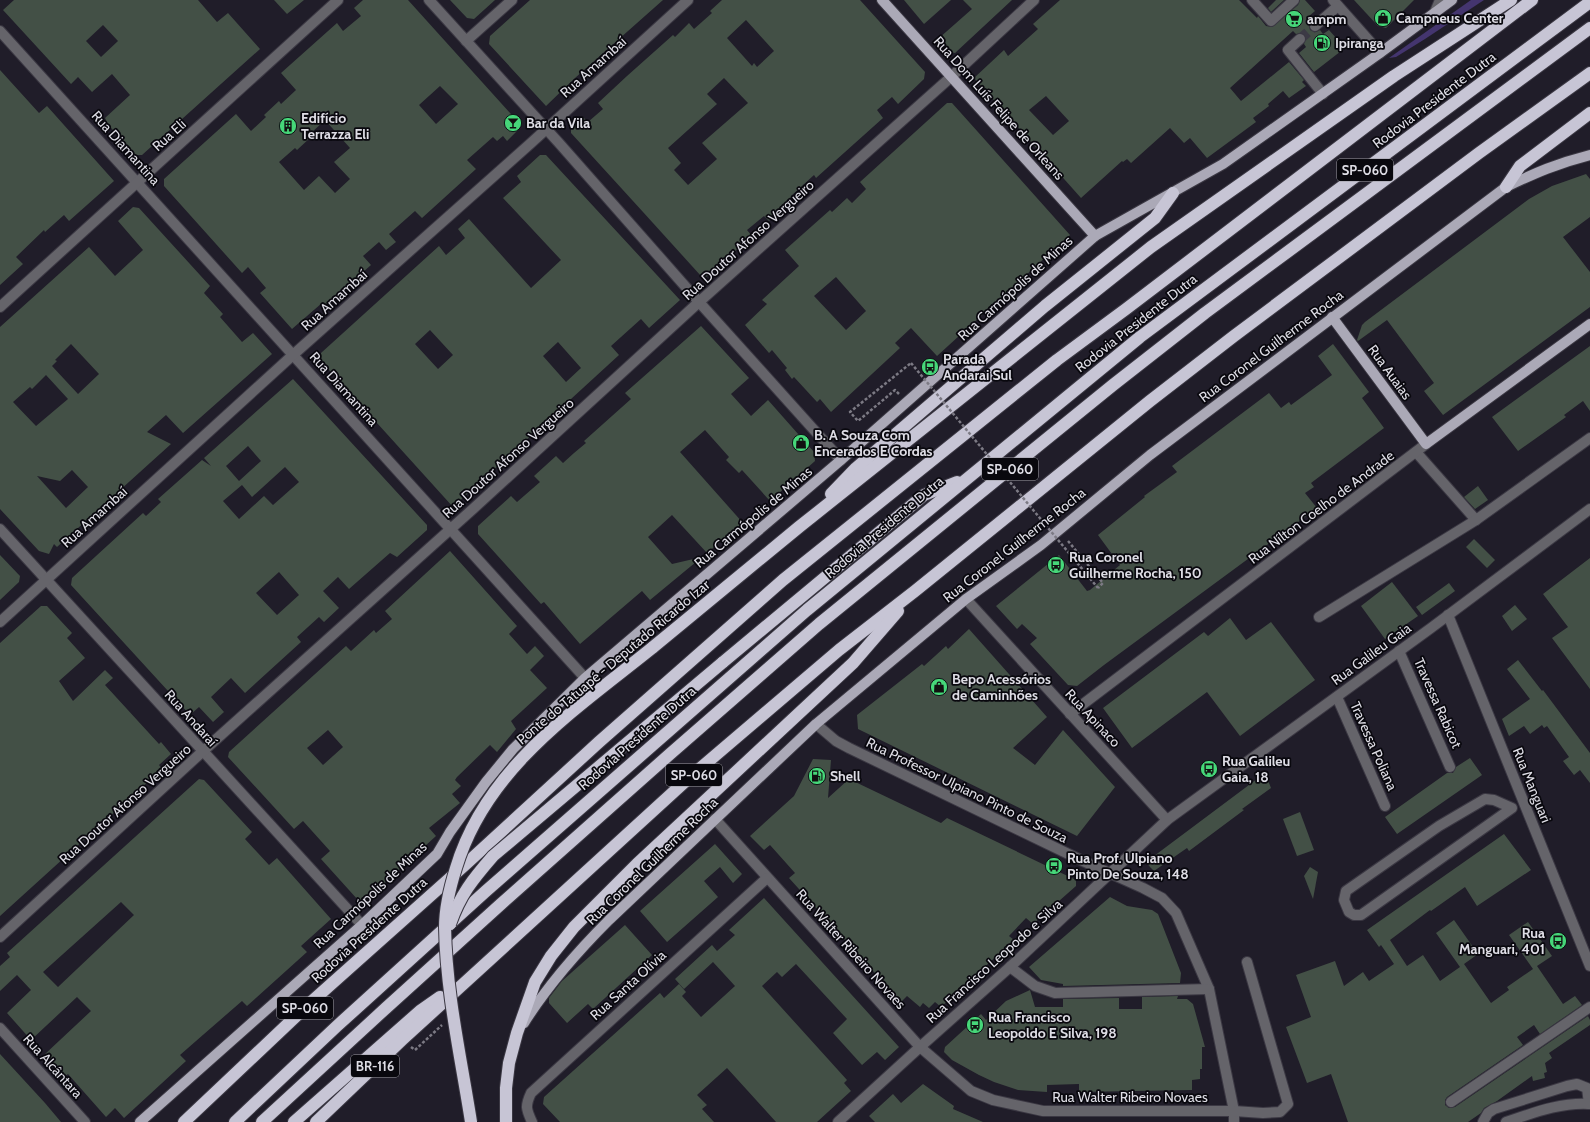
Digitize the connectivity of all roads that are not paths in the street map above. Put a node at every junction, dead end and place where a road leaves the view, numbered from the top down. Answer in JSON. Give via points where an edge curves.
{"nodes":[{"id":1,"x":338,"y":0,"type":"edge"},
{"id":2,"x":429,"y":0,"type":"edge"},
{"id":3,"x":512,"y":0,"type":"edge"},
{"id":4,"x":688,"y":0,"type":"edge"},
{"id":5,"x":882,"y":0,"type":"edge"},
{"id":6,"x":1034,"y":0,"type":"edge"},
{"id":7,"x":1252,"y":0,"type":"edge"},
{"id":8,"x":1294,"y":0,"type":"edge"},
{"id":9,"x":1440,"y":0,"type":"edge"},
{"id":10,"x":1452,"y":0,"type":"edge"},
{"id":11,"x":1511,"y":0,"type":"edge"},
{"id":12,"x":1532,"y":0,"type":"edge"},
{"id":13,"x":1590,"y":2,"type":"edge"},
{"id":14,"x":1336,"y":3,"type":"edge"},
{"id":15,"x":1435,"y":12,"type":"junction"},
{"id":16,"x":1316,"y":26,"type":"tunnel mouth"},
{"id":17,"x":1590,"y":28,"type":"edge"},
{"id":18,"x":0,"y":31,"type":"edge"},
{"id":19,"x":1300,"y":39,"type":"tunnel mouth"},
{"id":20,"x":466,"y":42,"type":"junction"},
{"id":21,"x":1380,"y":53,"type":"junction"},
{"id":22,"x":1590,"y":73,"type":"edge"},
{"id":23,"x":951,"y":77,"type":"junction"},
{"id":24,"x":1323,"y":94,"type":"junction"},
{"id":25,"x":1590,"y":113,"type":"edge"},
{"id":26,"x":546,"y":129,"type":"junction"},
{"id":27,"x":1590,"y":155,"type":"edge"},
{"id":28,"x":138,"y":182,"type":"junction"},
{"id":29,"x":1506,"y":187,"type":"junction"},
{"id":30,"x":1173,"y":193,"type":"junction"},
{"id":31,"x":1095,"y":236,"type":"junction"},
{"id":32,"x":699,"y":302,"type":"junction"},
{"id":33,"x":0,"y":307,"type":"edge"},
{"id":34,"x":1332,"y":317,"type":"junction"},
{"id":35,"x":1590,"y":324,"type":"edge"},
{"id":36,"x":294,"y":354,"type":"junction"},
{"id":37,"x":1590,"y":438,"type":"edge"},
{"id":38,"x":1426,"y":444,"type":"junction"},
{"id":39,"x":1416,"y":452,"type":"junction"},
{"id":40,"x":841,"y":460,"type":"junction"},
{"id":41,"x":967,"y":478,"type":"junction"},
{"id":42,"x":1590,"y":509,"type":"edge"},
{"id":43,"x":1476,"y":520,"type":"junction"},
{"id":44,"x":799,"y":527,"type":"junction"},
{"id":45,"x":451,"y":528,"type":"junction"},
{"id":46,"x":0,"y":529,"type":"edge"},
{"id":47,"x":46,"y":580,"type":"junction"},
{"id":48,"x":915,"y":591,"type":"junction"},
{"id":49,"x":966,"y":599,"type":"junction"},
{"id":50,"x":1448,"y":615,"type":"junction"},
{"id":51,"x":1319,"y":617,"type":"dead end"},
{"id":52,"x":0,"y":622,"type":"edge"},
{"id":53,"x":1399,"y":651,"type":"junction"},
{"id":54,"x":585,"y":678,"type":"junction"},
{"id":55,"x":1337,"y":697,"type":"junction"},
{"id":56,"x":1070,"y":714,"type":"junction"},
{"id":57,"x":816,"y":724,"type":"junction"},
{"id":58,"x":202,"y":752,"type":"junction"},
{"id":59,"x":1450,"y":767,"type":"dead end"},
{"id":60,"x":1523,"y":800,"type":"junction"},
{"id":61,"x":1385,"y":806,"type":"dead end"},
{"id":62,"x":1512,"y":808,"type":"junction"},
{"id":63,"x":715,"y":819,"type":"junction"},
{"id":64,"x":1167,"y":820,"type":"junction"},
{"id":65,"x":1111,"y":873,"type":"junction"},
{"id":66,"x":768,"y":878,"type":"junction"},
{"id":67,"x":362,"y":924,"type":"junction"},
{"id":68,"x":0,"y":937,"type":"edge"},
{"id":69,"x":446,"y":937,"type":"junction"},
{"id":70,"x":1247,"y":962,"type":"dead end"},
{"id":71,"x":1590,"y":966,"type":"edge"},
{"id":72,"x":1010,"y":967,"type":"junction"},
{"id":73,"x":481,"y":969,"type":"junction"},
{"id":74,"x":1209,"y":989,"type":"junction"},
{"id":75,"x":1590,"y":1007,"type":"edge"},
{"id":76,"x":0,"y":1028,"type":"edge"},
{"id":77,"x":517,"y":1033,"type":"junction"},
{"id":78,"x":920,"y":1047,"type":"junction"},
{"id":79,"x":1451,"y":1102,"type":"dead end"},
{"id":80,"x":1590,"y":1104,"type":"edge"},
{"id":81,"x":1234,"y":1111,"type":"junction"},
{"id":82,"x":85,"y":1122,"type":"edge"},
{"id":83,"x":140,"y":1122,"type":"edge"},
{"id":84,"x":184,"y":1122,"type":"edge"},
{"id":85,"x":235,"y":1122,"type":"edge"},
{"id":86,"x":262,"y":1122,"type":"edge"},
{"id":87,"x":294,"y":1122,"type":"edge"},
{"id":88,"x":316,"y":1122,"type":"edge"},
{"id":89,"x":471,"y":1122,"type":"edge"},
{"id":90,"x":506,"y":1122,"type":"edge"},
{"id":91,"x":532,"y":1122,"type":"edge"},
{"id":92,"x":838,"y":1122,"type":"edge"},
{"id":93,"x":1234,"y":1122,"type":"edge"},
{"id":94,"x":1483,"y":1122,"type":"edge"},
{"id":95,"x":1506,"y":1122,"type":"edge"}],
"edges":[{"from":1,"to":28,"type":"street","name":"Rua Eli"},
{"from":2,"to":20,"type":"street"},
{"from":3,"to":20,"type":"street"},
{"from":4,"to":26,"type":"street","name":"Rua Amambaí"},
{"from":5,"to":23,"type":"main road","name":"Rua Dom Luís Felipe de Orleans"},
{"from":6,"to":23,"type":"street","name":"Rua Doutor Afonso Vergueiro"},
{"from":7,"to":8,"type":"street","via":[[1272,20]]},
{"from":9,"to":15,"type":"street"},
{"from":10,"to":15,"type":"main road","name":"Rua Carmópolis de Minas"},
{"from":11,"to":44,"type":"highway","via":[[1394,76],[1151,247]]},
{"from":12,"to":84,"type":"highway","name":"Rodovia Presidente Dutra","number":"SP-060","via":[[1057,360],[783,580],[605,736],[310,1003]]},
{"from":13,"to":41,"type":"highway","name":"Rodovia Presidente Dutra","number":"SP-060","via":[[1140,337]]},
{"from":14,"to":16,"type":"street"},
{"from":14,"to":21,"type":"street"},
{"from":15,"to":21,"type":"main road","name":"Rua Carmópolis de Minas"},
{"from":17,"to":86,"type":"highway","number":"SP-060","via":[[1193,323],[818,624],[386,1008]]},
{"from":18,"to":28,"type":"street","name":"Rua Diamantina"},
{"from":19,"to":24,"type":"street","via":[[1288,50]]},
{"from":20,"to":26,"type":"street"},
{"from":21,"to":24,"type":"main road","name":"Rua Carmópolis de Minas"},
{"from":22,"to":48,"type":"highway","number":"SP-060","via":[[1228,341]]},
{"from":23,"to":31,"type":"main road","name":"Rua Dom Luís Felipe de Orleans"},
{"from":23,"to":32,"type":"street","name":"Rua Doutor Afonso Vergueiro"},
{"from":24,"to":30,"type":"main road","name":"Rua Carmópolis de Minas","via":[[1223,164]]},
{"from":25,"to":29,"type":"highway","via":[[1520,166]]},
{"from":26,"to":32,"type":"street"},
{"from":26,"to":36,"type":"street","name":"Rua Amambaí"},
{"from":27,"to":29,"type":"main road","name":"Rua Coronel Guilherme Rocha","via":[[1561,162]]},
{"from":28,"to":33,"type":"street","name":"Rua Eli"},
{"from":28,"to":36,"type":"street","name":"Rua Diamantina"},
{"from":29,"to":34,"type":"main road","name":"Rua Coronel Guilherme Rocha"},
{"from":30,"to":31,"type":"main road","name":"Rua Carmópolis de Minas"},
{"from":30,"to":44,"type":"highway","via":[[1156,218],[1045,306],[856,468]]},
{"from":31,"to":40,"type":"main road","name":"Rua Carmópolis de Minas"},
{"from":32,"to":40,"type":"street"},
{"from":32,"to":45,"type":"street","name":"Rua Doutor Afonso Vergueiro"},
{"from":34,"to":38,"type":"main road","name":"Rua Auaias"},
{"from":34,"to":49,"type":"main road","name":"Rua Coronel Guilherme Rocha","via":[[1150,455],[1041,545]]},
{"from":35,"to":38,"type":"main road","name":"Rua Nílton Coelho de Andrade"},
{"from":36,"to":45,"type":"street","name":"Rua Diamantina"},
{"from":36,"to":47,"type":"street","name":"Rua Amambaí"},
{"from":37,"to":43,"type":"street"},
{"from":38,"to":39,"type":"street","name":"Rua Nílton Coelho de Andrade"},
{"from":39,"to":43,"type":"street"},
{"from":39,"to":56,"type":"street","name":"Rua Nílton Coelho de Andrade"},
{"from":40,"to":54,"type":"main road","name":"Rua Carmópolis de Minas"},
{"from":41,"to":69,"type":"highway","bridge":true,"via":[[924,495],[493,856],[472,880],[460,900]]},
{"from":41,"to":85,"type":"highway","name":"Rodovia Presidente Dutra","number":"SP-060","via":[[807,610],[492,886]]},
{"from":42,"to":50,"type":"street","name":"Rua Galileu Gaia"},
{"from":43,"to":51,"type":"street"},
{"from":44,"to":69,"type":"highway","name":"Ponte do Tatuapé - Deputado Ricardo Izar","bridge":true,"via":[[558,724],[518,761],[493,792],[473,823],[459,855],[449,890]]},
{"from":45,"to":54,"type":"street","name":"Rua Diamantina"},
{"from":45,"to":58,"type":"street","name":"Rua Doutor Afonso Vergueiro"},
{"from":46,"to":47,"type":"street","name":"Rua Andaraí"},
{"from":47,"to":52,"type":"street","name":"Rua Amambaí"},
{"from":47,"to":58,"type":"street","name":"Rua Andaraí"},
{"from":48,"to":73,"type":"highway","number":"SP-060","via":[[839,650],[690,777]]},
{"from":48,"to":77,"type":"highway","via":[[853,663],[637,864],[574,927],[535,982]]},
{"from":49,"to":56,"type":"street","name":"Rua Apinaco"},
{"from":49,"to":57,"type":"main road","name":"Rua Coronel Guilherme Rocha"},
{"from":50,"to":53,"type":"street","name":"Rua Galileu Gaia"},
{"from":50,"to":60,"type":"street","name":"Rua Manguari"},
{"from":53,"to":55,"type":"street","name":"Rua Galileu Gaia"},
{"from":53,"to":59,"type":"street","name":"Travessa Rabicot"},
{"from":54,"to":67,"type":"main road","name":"Rua Carmópolis de Minas","via":[[486,782],[437,854]]},
{"from":55,"to":61,"type":"street","name":"Travessa Poliana"},
{"from":55,"to":64,"type":"street","name":"Rua Galileu Gaia"},
{"from":56,"to":64,"type":"street","name":"Rua Apinaco"},
{"from":57,"to":63,"type":"main road","name":"Rua Coronel Guilherme Rocha"},
{"from":57,"to":65,"type":"street","name":"Rua Professor Ulpiano Pinto de Souza","via":[[849,748]]},
{"from":58,"to":67,"type":"street","name":"Rua Andaraí"},
{"from":58,"to":68,"type":"street","name":"Rua Doutor Afonso Vergueiro"},
{"from":60,"to":62,"type":"street"},
{"from":60,"to":71,"type":"street","name":"Rua Manguari"},
{"from":62,"to":62,"type":"street","via":[[1361,915],[1348,912],[1344,900],[1346,891],[1439,826],[1485,799]]},
{"from":63,"to":66,"type":"street","name":"Rua Walter Ribeiro Novaes"},
{"from":63,"to":77,"type":"main road","name":"Rua Coronel Guilherme Rocha","via":[[583,946],[536,1004]]},
{"from":64,"to":65,"type":"street","name":"Rua Francisco Leopodo e Silva"},
{"from":65,"to":72,"type":"street","name":"Rua Francisco Leopodo e Silva"},
{"from":65,"to":74,"type":"street","name":"Rua Professor Ulpiano Pinto de Souza","via":[[1162,898],[1176,912]]},
{"from":66,"to":78,"type":"street","name":"Rua Walter Ribeiro Novaes"},
{"from":66,"to":91,"type":"street","name":"Rua Santa Olívia","via":[[531,1093],[526,1102]]},
{"from":67,"to":83,"type":"main road","name":"Rua Carmópolis de Minas"},
{"from":69,"to":89,"type":"highway","name":"Ponte do Tatuapé - Deputado Ricardo Izar","bridge":true,"via":[[447,970]]},
{"from":70,"to":81,"type":"street","name":"Rua Walter Ribeiro Novaes","via":[[1288,1104],[1280,1112]]},
{"from":72,"to":74,"type":"street","via":[[1035,986],[1055,993]]},
{"from":72,"to":78,"type":"street","name":"Rua Francisco Leopodo e Silva"},
{"from":73,"to":87,"type":"highway","via":[[420,1011]]},
{"from":73,"to":88,"type":"highway","number":"BR-116"},
{"from":74,"to":81,"type":"street","name":"Rua Professor Ulpiano Pinto de Souza"},
{"from":75,"to":79,"type":"street"},
{"from":76,"to":82,"type":"street","name":"Rua Alcântara"},
{"from":77,"to":90,"type":"highway","via":[[508,1076]]},
{"from":78,"to":81,"type":"street","name":"Rua Walter Ribeiro Novaes","via":[[971,1092],[993,1100],[1043,1111]]},
{"from":78,"to":92,"type":"street","name":"Rua Francisco Leopodo e Silva"},
{"from":80,"to":94,"type":"street","via":[[1587,1088],[1578,1084],[1494,1109]]},
{"from":80,"to":95,"type":"street","via":[[1578,1103],[1555,1107]]},
{"from":81,"to":93,"type":"street","name":"Rua Professor Ulpiano Pinto de Souza"}]}
